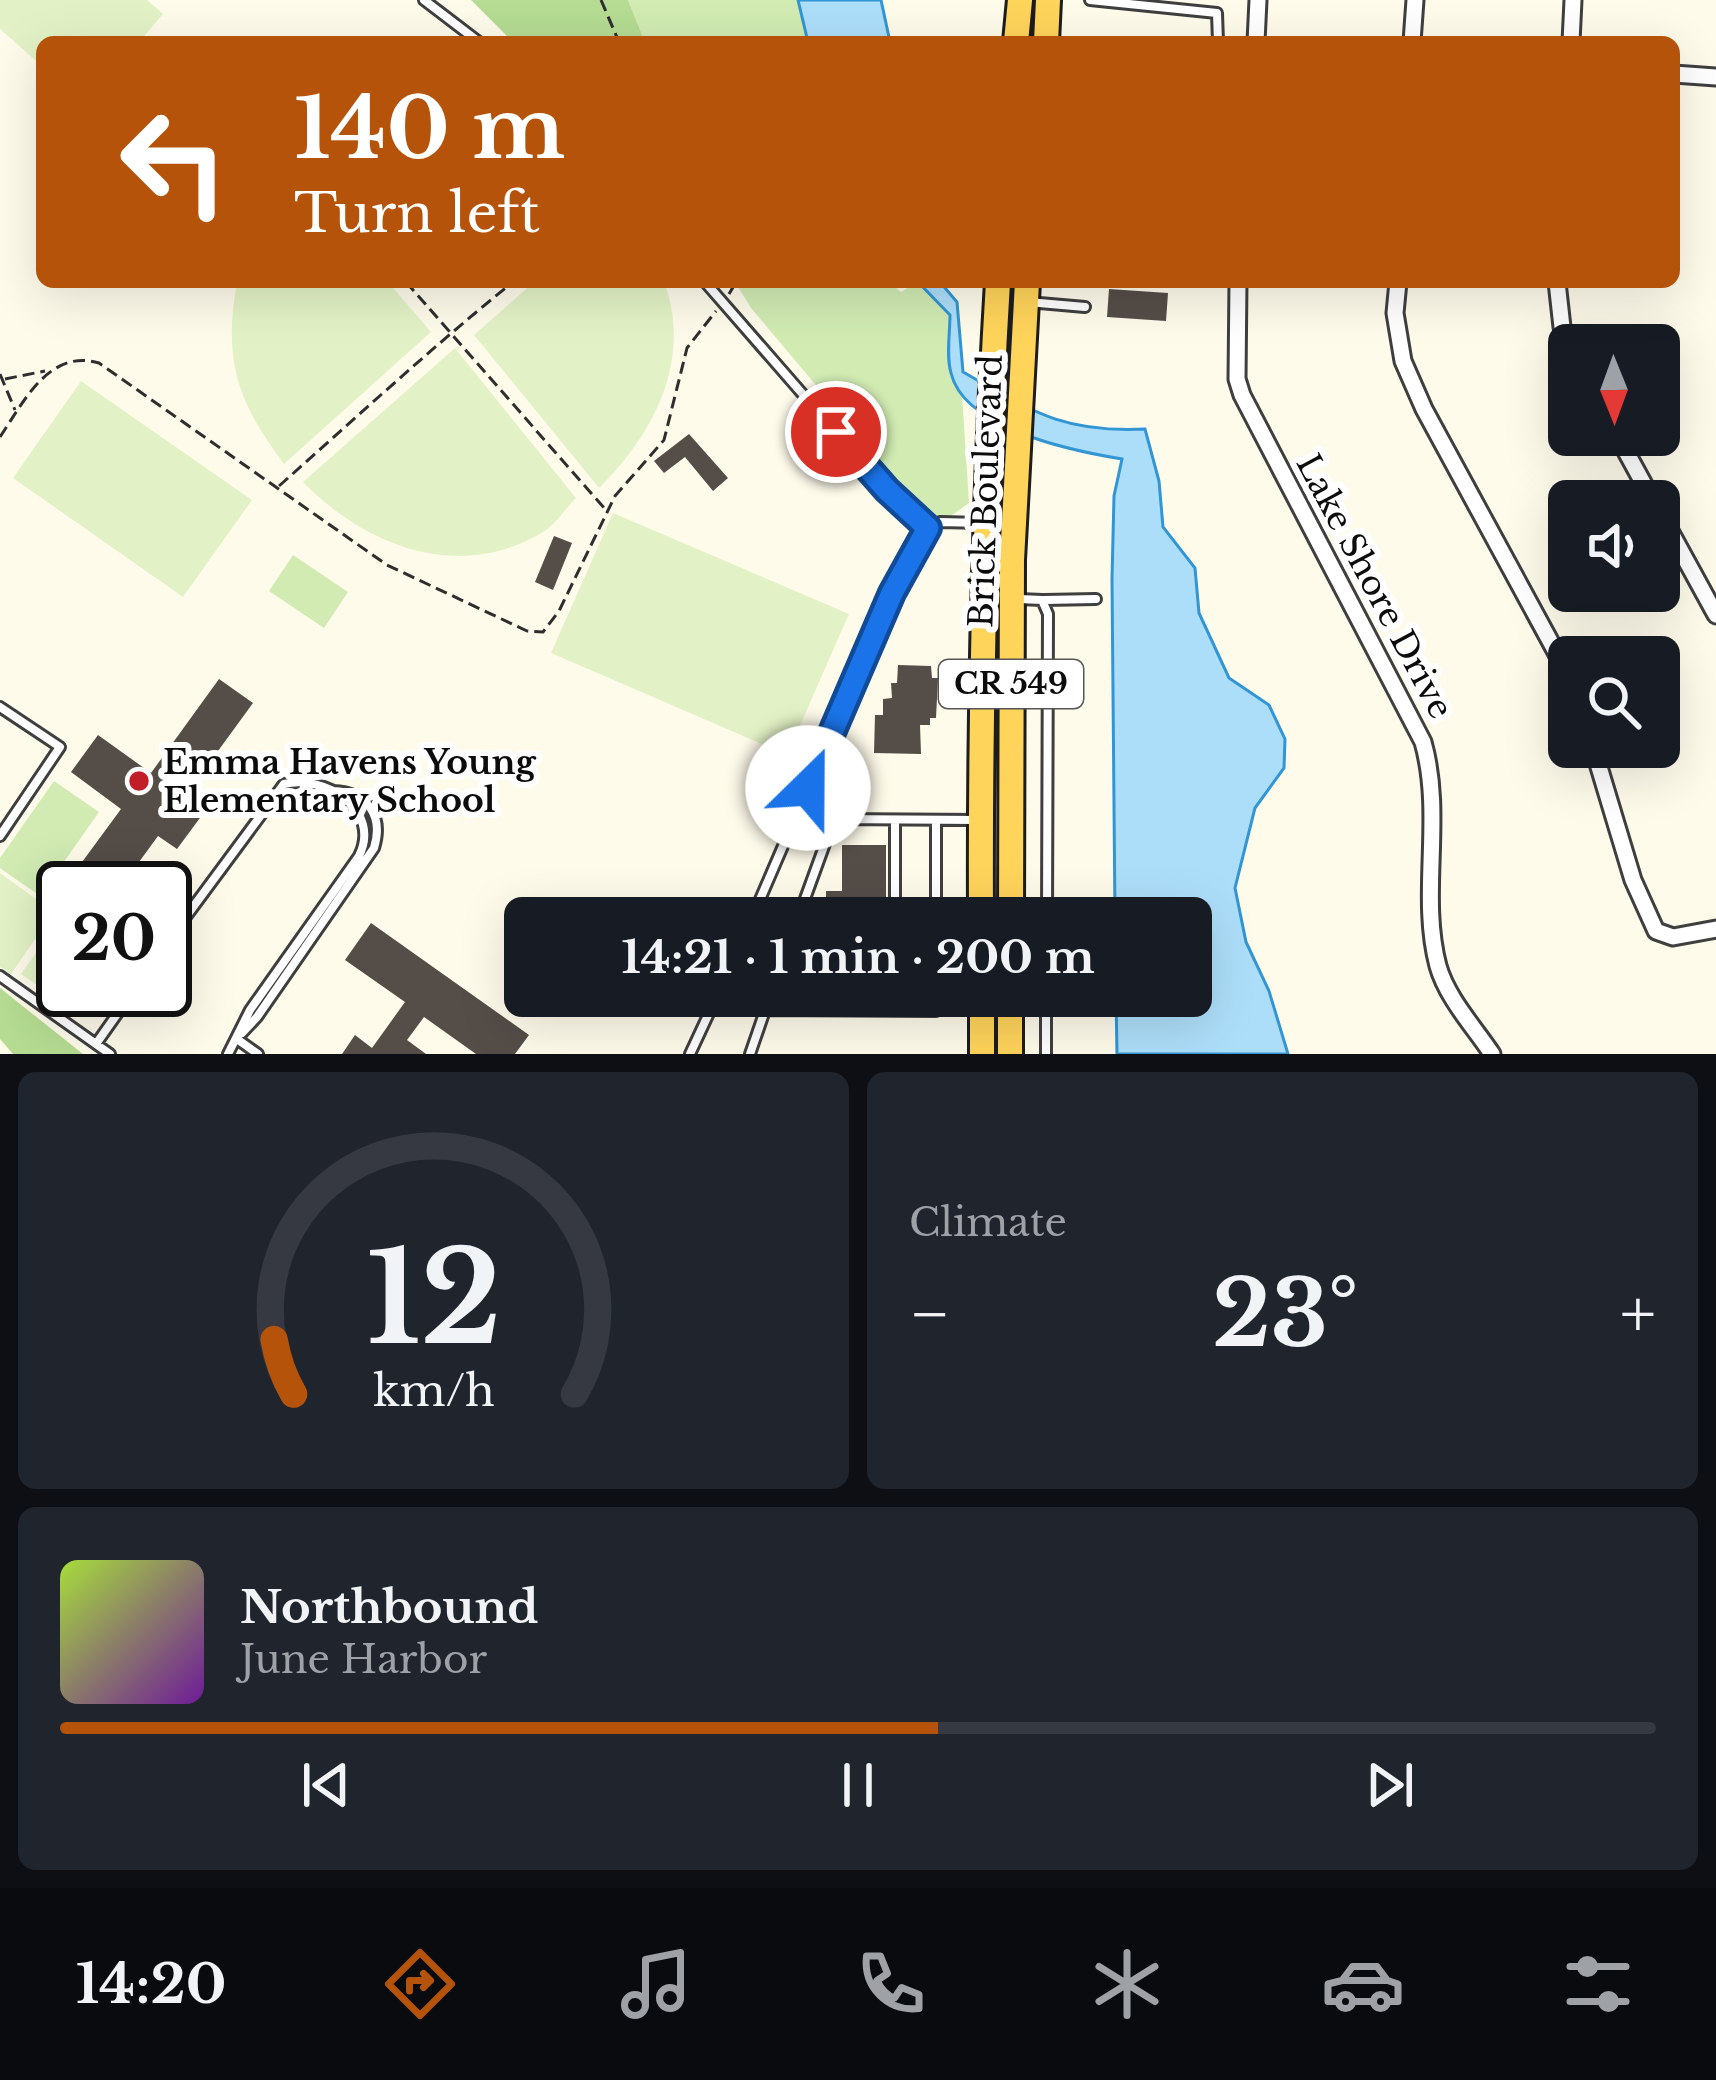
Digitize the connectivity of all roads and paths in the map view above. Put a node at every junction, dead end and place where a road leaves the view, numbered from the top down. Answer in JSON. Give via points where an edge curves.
{"nodes":[{"id":1,"x":424,"y":0,"type":"edge"},
{"id":2,"x":601,"y":0,"type":"edge"},
{"id":3,"x":1019,"y":0,"type":"edge"},
{"id":4,"x":1048,"y":0,"type":"edge"},
{"id":5,"x":1090,"y":0,"type":"edge"},
{"id":6,"x":1258,"y":0,"type":"edge"},
{"id":7,"x":1414,"y":0,"type":"edge"},
{"id":8,"x":1573,"y":0,"type":"edge"},
{"id":9,"x":471,"y":36,"type":"edge"},
{"id":10,"x":616,"y":36,"type":"edge"},
{"id":11,"x":1016,"y":36,"type":"edge"},
{"id":12,"x":1046,"y":36,"type":"edge"},
{"id":13,"x":1218,"y":36,"type":"edge"},
{"id":14,"x":1256,"y":36,"type":"edge"},
{"id":15,"x":1412,"y":36,"type":"edge"},
{"id":16,"x":1570,"y":36,"type":"edge"},
{"id":17,"x":1680,"y":74,"type":"edge"},
{"id":18,"x":1716,"y":77,"type":"edge"},
{"id":19,"x":412,"y":288,"type":"edge"},
{"id":20,"x":505,"y":288,"type":"edge"},
{"id":21,"x":710,"y":288,"type":"edge"},
{"id":22,"x":732,"y":288,"type":"edge"},
{"id":23,"x":998,"y":288,"type":"edge"},
{"id":24,"x":1238,"y":288,"type":"edge"},
{"id":25,"x":1397,"y":288,"type":"edge"},
{"id":26,"x":1558,"y":288,"type":"edge"},
{"id":27,"x":1027,"y":292,"type":"edge"},
{"id":28,"x":723,"y":303,"type":"junction"},
{"id":29,"x":1085,"y":307,"type":"dead end"},
{"id":30,"x":1562,"y":324,"type":"edge"},
{"id":31,"x":452,"y":330,"type":"junction"},
{"id":32,"x":47,"y":371,"type":"junction"},
{"id":33,"x":2,"y":376,"type":"edge"},
{"id":34,"x":16,"y":413,"type":"junction"},
{"id":35,"x":0,"y":437,"type":"edge"},
{"id":36,"x":278,"y":487,"type":"junction"},
{"id":37,"x":607,"y":510,"type":"junction"},
{"id":38,"x":984,"y":523,"type":"junction"},
{"id":39,"x":928,"y":528,"type":"junction"},
{"id":40,"x":1680,"y":549,"type":"edge"},
{"id":41,"x":1012,"y":598,"type":"junction"},
{"id":42,"x":1096,"y":599,"type":"dead end"},
{"id":43,"x":1042,"y":600,"type":"junction"},
{"id":44,"x":1716,"y":615,"type":"edge"},
{"id":45,"x":1548,"y":637,"type":"edge"},
{"id":46,"x":0,"y":707,"type":"edge"},
{"id":47,"x":1600,"y":768,"type":"edge"},
{"id":48,"x":895,"y":820,"type":"junction"},
{"id":49,"x":980,"y":820,"type":"junction"},
{"id":50,"x":936,"y":821,"type":"junction"},
{"id":51,"x":0,"y":836,"type":"edge"},
{"id":52,"x":761,"y":897,"type":"edge"},
{"id":53,"x":806,"y":897,"type":"edge"},
{"id":54,"x":895,"y":897,"type":"edge"},
{"id":55,"x":936,"y":897,"type":"edge"},
{"id":56,"x":981,"y":897,"type":"edge"},
{"id":57,"x":1011,"y":897,"type":"edge"},
{"id":58,"x":1047,"y":897,"type":"edge"},
{"id":59,"x":192,"y":908,"type":"edge"},
{"id":60,"x":1716,"y":929,"type":"edge"},
{"id":61,"x":0,"y":976,"type":"edge"},
{"id":62,"x":115,"y":1017,"type":"edge"},
{"id":63,"x":707,"y":1017,"type":"edge"},
{"id":64,"x":763,"y":1017,"type":"edge"},
{"id":65,"x":982,"y":1017,"type":"edge"},
{"id":66,"x":1046,"y":1017,"type":"edge"},
{"id":67,"x":237,"y":1039,"type":"junction"},
{"id":68,"x":96,"y":1045,"type":"junction"},
{"id":69,"x":1010,"y":1045,"type":"edge"},
{"id":70,"x":110,"y":1054,"type":"edge"},
{"id":71,"x":228,"y":1054,"type":"edge"},
{"id":72,"x":258,"y":1054,"type":"edge"},
{"id":73,"x":690,"y":1054,"type":"edge"},
{"id":74,"x":750,"y":1054,"type":"edge"},
{"id":75,"x":962,"y":1054,"type":"edge"},
{"id":76,"x":982,"y":1054,"type":"edge"},
{"id":77,"x":1046,"y":1054,"type":"edge"},
{"id":78,"x":1492,"y":1054,"type":"edge"}],
"edges":[{"from":1,"to":9,"type":"lane"},
{"from":2,"to":10,"type":"path"},
{"from":3,"to":11,"type":"main road"},
{"from":4,"to":12,"type":"main road"},
{"from":5,"to":13,"type":"lane","via":[[1217,13]]},
{"from":6,"to":14,"type":"street"},
{"from":7,"to":15,"type":"street"},
{"from":8,"to":16,"type":"street"},
{"from":17,"to":18,"type":"street"},
{"from":19,"to":31,"type":"path"},
{"from":20,"to":31,"type":"path"},
{"from":21,"to":28,"type":"lane"},
{"from":22,"to":28,"type":"path"},
{"from":23,"to":38,"type":"main road","name":"Brick Boulevard","number":"CR 549"},
{"from":24,"to":78,"type":"street","name":"Lake Shore Drive","via":[[1242,395],[1423,742],[1439,969]]},
{"from":25,"to":45,"type":"street","via":[[1403,361]]},
{"from":26,"to":30,"type":"street"},
{"from":27,"to":29,"type":"lane"},
{"from":27,"to":41,"type":"main road","name":"Brick Boulevard","number":"CR 549"},
{"from":28,"to":37,"type":"path","via":[[687,348],[664,440]]},
{"from":28,"to":39,"type":"lane"},
{"from":31,"to":36,"type":"path"},
{"from":31,"to":37,"type":"path"},
{"from":32,"to":33,"type":"path"},
{"from":32,"to":34,"type":"path"},
{"from":32,"to":36,"type":"path","via":[[99,363]]},
{"from":33,"to":34,"type":"path"},
{"from":34,"to":35,"type":"path"},
{"from":36,"to":37,"type":"path","via":[[387,565],[536,633],[552,624]]},
{"from":38,"to":39,"type":"lane"},
{"from":38,"to":49,"type":"main road","name":"Brick Boulevard","number":"CR 549"},
{"from":39,"to":52,"type":"lane","via":[[892,593]]},
{"from":40,"to":44,"type":"street"},
{"from":41,"to":43,"type":"lane"},
{"from":41,"to":57,"type":"main road","name":"Brick Boulevard","number":"CR 549"},
{"from":42,"to":43,"type":"lane"},
{"from":43,"to":58,"type":"lane"},
{"from":46,"to":51,"type":"lane","via":[[60,747]]},
{"from":47,"to":60,"type":"street","via":[[1657,931],[1673,937]]},
{"from":48,"to":50,"type":"lane"},
{"from":48,"to":53,"type":"lane","via":[[834,819]]},
{"from":48,"to":54,"type":"lane"},
{"from":49,"to":50,"type":"lane"},
{"from":49,"to":56,"type":"main road","name":"Brick Boulevard","number":"CR 549"},
{"from":50,"to":55,"type":"lane"},
{"from":59,"to":67,"type":"lane","via":[[284,784],[349,791],[375,812],[374,848]]},
{"from":61,"to":68,"type":"lane"},
{"from":62,"to":68,"type":"lane"},
{"from":63,"to":73,"type":"lane"},
{"from":64,"to":74,"type":"lane"},
{"from":65,"to":76,"type":"main road"},
{"from":66,"to":77,"type":"lane"},
{"from":67,"to":71,"type":"lane"},
{"from":67,"to":72,"type":"lane"},
{"from":68,"to":70,"type":"lane"},
{"from":69,"to":76,"type":"main road"},
{"from":75,"to":76,"type":"main road"}]}
